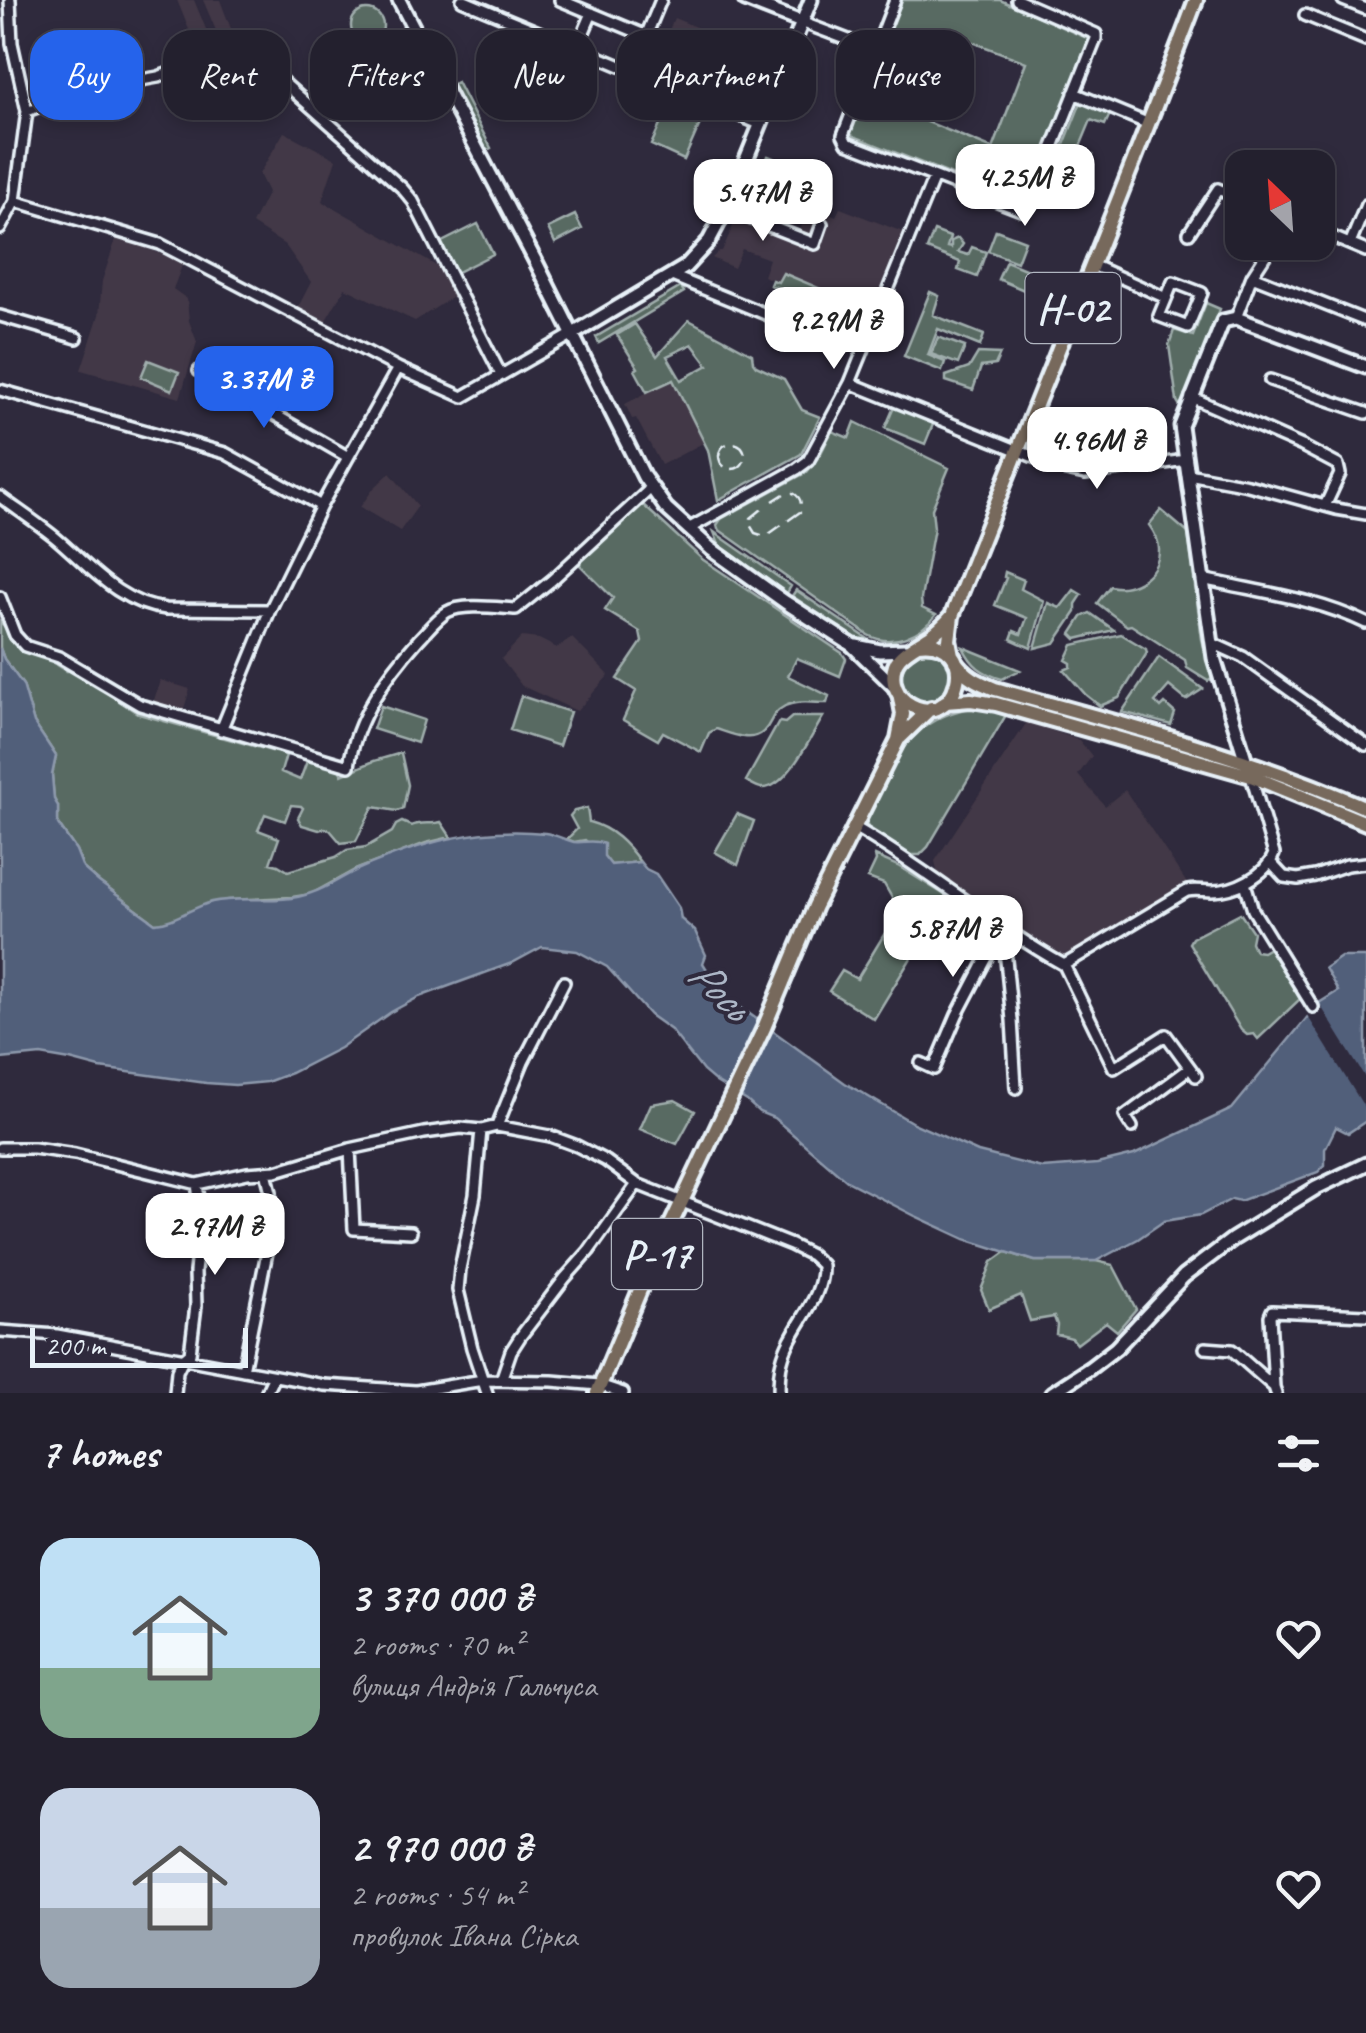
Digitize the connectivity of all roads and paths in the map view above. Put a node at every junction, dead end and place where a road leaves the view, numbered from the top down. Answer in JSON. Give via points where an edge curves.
{"nodes":[{"id":1,"x":10,"y":0,"type":"edge"},
{"id":2,"x":399,"y":0,"type":"edge"},
{"id":3,"x":462,"y":0,"type":"edge"},
{"id":4,"x":560,"y":0,"type":"edge"},
{"id":5,"x":661,"y":0,"type":"edge"},
{"id":6,"x":747,"y":0,"type":"edge"},
{"id":7,"x":811,"y":0,"type":"edge"},
{"id":8,"x":896,"y":0,"type":"edge"},
{"id":9,"x":1017,"y":0,"type":"edge"},
{"id":10,"x":1196,"y":0,"type":"edge"},
{"id":11,"x":1343,"y":0,"type":"edge"},
{"id":12,"x":1366,"y":9,"type":"edge"},
{"id":13,"x":592,"y":14,"type":"junction"},
{"id":14,"x":1305,"y":15,"type":"dead end"},
{"id":15,"x":802,"y":22,"type":"junction"},
{"id":16,"x":534,"y":30,"type":"edge"},
{"id":17,"x":585,"y":30,"type":"edge"},
{"id":18,"x":631,"y":30,"type":"edge"},
{"id":19,"x":648,"y":30,"type":"edge"},
{"id":20,"x":884,"y":30,"type":"edge"},
{"id":21,"x":836,"y":35,"type":"edge"},
{"id":22,"x":1366,"y":40,"type":"edge"},
{"id":23,"x":597,"y":56,"type":"edge"},
{"id":24,"x":1074,"y":93,"type":"junction"},
{"id":25,"x":26,"y":111,"type":"junction"},
{"id":26,"x":849,"y":120,"type":"edge"},
{"id":27,"x":760,"y":124,"type":"junction"},
{"id":28,"x":1149,"y":124,"type":"junction"},
{"id":29,"x":934,"y":177,"type":"junction"},
{"id":30,"x":1225,"y":192,"type":"edge"},
{"id":31,"x":15,"y":201,"type":"junction"},
{"id":32,"x":1366,"y":205,"type":"edge"},
{"id":33,"x":726,"y":209,"type":"junction"},
{"id":34,"x":822,"y":224,"type":"dead end"},
{"id":35,"x":1,"y":225,"type":"edge"},
{"id":36,"x":1189,"y":233,"type":"dead end"},
{"id":37,"x":1335,"y":238,"type":"edge"},
{"id":38,"x":1350,"y":244,"type":"junction"},
{"id":39,"x":1366,"y":250,"type":"edge"},
{"id":40,"x":1262,"y":260,"type":"edge"},
{"id":41,"x":1099,"y":268,"type":"dead end"},
{"id":42,"x":672,"y":276,"type":"junction"},
{"id":43,"x":1252,"y":276,"type":"junction"},
{"id":44,"x":1166,"y":298,"type":"junction"},
{"id":45,"x":0,"y":316,"type":"edge"},
{"id":46,"x":1231,"y":318,"type":"junction"},
{"id":47,"x":1366,"y":320,"type":"edge"},
{"id":48,"x":573,"y":334,"type":"junction"},
{"id":49,"x":77,"y":338,"type":"dead end"},
{"id":50,"x":844,"y":346,"type":"dead end"},
{"id":51,"x":1366,"y":367,"type":"edge"},
{"id":52,"x":398,"y":368,"type":"junction"},
{"id":53,"x":200,"y":372,"type":"dead end"},
{"id":54,"x":501,"y":375,"type":"junction"},
{"id":55,"x":1270,"y":380,"type":"dead end"},
{"id":56,"x":850,"y":382,"type":"junction"},
{"id":57,"x":0,"y":390,"type":"edge"},
{"id":58,"x":1190,"y":398,"type":"junction"},
{"id":59,"x":1366,"y":413,"type":"edge"},
{"id":60,"x":1016,"y":451,"type":"junction"},
{"id":61,"x":348,"y":457,"type":"junction"},
{"id":62,"x":1187,"y":467,"type":"junction"},
{"id":63,"x":652,"y":488,"type":"junction"},
{"id":64,"x":0,"y":497,"type":"edge"},
{"id":65,"x":321,"y":506,"type":"junction"},
{"id":66,"x":1325,"y":506,"type":"junction"},
{"id":67,"x":1366,"y":514,"type":"edge"},
{"id":68,"x":688,"y":530,"type":"junction"},
{"id":69,"x":1203,"y":579,"type":"junction"},
{"id":70,"x":0,"y":596,"type":"edge"},
{"id":71,"x":270,"y":610,"type":"junction"},
{"id":72,"x":952,"y":616,"type":"junction"},
{"id":73,"x":1366,"y":623,"type":"edge"},
{"id":74,"x":1212,"y":644,"type":"junction"},
{"id":75,"x":852,"y":645,"type":"junction"},
{"id":76,"x":912,"y":647,"type":"junction"},
{"id":77,"x":953,"y":658,"type":"junction"},
{"id":78,"x":897,"y":692,"type":"junction"},
{"id":79,"x":938,"y":705,"type":"junction"},
{"id":80,"x":221,"y":730,"type":"junction"},
{"id":81,"x":898,"y":740,"type":"junction"},
{"id":82,"x":1366,"y":745,"type":"edge"},
{"id":83,"x":1246,"y":762,"type":"junction"},
{"id":84,"x":1251,"y":776,"type":"junction"},
{"id":85,"x":1362,"y":806,"type":"edge"},
{"id":86,"x":1366,"y":823,"type":"edge"},
{"id":87,"x":854,"y":827,"type":"junction"},
{"id":88,"x":1271,"y":863,"type":"junction"},
{"id":89,"x":1366,"y":863,"type":"edge"},
{"id":90,"x":1245,"y":883,"type":"junction"},
{"id":91,"x":1002,"y":927,"type":"junction"},
{"id":92,"x":1064,"y":965,"type":"junction"},
{"id":93,"x":564,"y":982,"type":"dead end"},
{"id":94,"x":1313,"y":1007,"type":"dead end"},
{"id":95,"x":921,"y":1063,"type":"dead end"},
{"id":96,"x":1016,"y":1088,"type":"dead end"},
{"id":97,"x":496,"y":1126,"type":"junction"},
{"id":98,"x":1132,"y":1127,"type":"dead end"},
{"id":99,"x":481,"y":1130,"type":"junction"},
{"id":100,"x":0,"y":1148,"type":"edge"},
{"id":101,"x":350,"y":1149,"type":"junction"},
{"id":102,"x":1366,"y":1164,"type":"edge"},
{"id":103,"x":266,"y":1172,"type":"junction"},
{"id":104,"x":197,"y":1184,"type":"junction"},
{"id":105,"x":637,"y":1184,"type":"junction"},
{"id":106,"x":681,"y":1202,"type":"junction"},
{"id":107,"x":410,"y":1232,"type":"dead end"},
{"id":108,"x":1366,"y":1315,"type":"edge"},
{"id":109,"x":0,"y":1332,"type":"edge"},
{"id":110,"x":1205,"y":1348,"type":"dead end"},
{"id":111,"x":183,"y":1359,"type":"junction"},
{"id":112,"x":243,"y":1370,"type":"junction"},
{"id":113,"x":274,"y":1376,"type":"junction"},
{"id":114,"x":483,"y":1380,"type":"junction"},
{"id":115,"x":501,"y":1380,"type":"junction"},
{"id":116,"x":598,"y":1389,"type":"edge"},
{"id":117,"x":1275,"y":1390,"type":"edge"},
{"id":118,"x":175,"y":1393,"type":"edge"},
{"id":119,"x":266,"y":1393,"type":"edge"},
{"id":120,"x":487,"y":1393,"type":"edge"},
{"id":121,"x":623,"y":1393,"type":"edge"},
{"id":122,"x":779,"y":1393,"type":"edge"},
{"id":123,"x":1052,"y":1393,"type":"edge"}],
"edges":[{"from":1,"to":25,"type":"street"},
{"from":2,"to":48,"type":"street"},
{"from":3,"to":16,"type":"street"},
{"from":4,"to":13,"type":"street"},
{"from":5,"to":19,"type":"street"},
{"from":6,"to":15,"type":"street"},
{"from":7,"to":15,"type":"street"},
{"from":8,"to":20,"type":"street"},
{"from":9,"to":24,"type":"street","via":[[1096,34]]},
{"from":10,"to":28,"type":"main road","number":"Н-02"},
{"from":11,"to":12,"type":"street"},
{"from":13,"to":17,"type":"street"},
{"from":13,"to":18,"type":"street"},
{"from":14,"to":22,"type":"street"},
{"from":15,"to":21,"type":"street"},
{"from":15,"to":27,"type":"street"},
{"from":23,"to":27,"type":"street"},
{"from":24,"to":28,"type":"street"},
{"from":24,"to":29,"type":"street","via":[[1030,207],[1021,210]]},
{"from":25,"to":31,"type":"street"},
{"from":25,"to":54,"type":"street","via":[[247,50],[402,188]]},
{"from":26,"to":29,"type":"street","via":[[846,143]]},
{"from":27,"to":33,"type":"street"},
{"from":28,"to":60,"type":"main road","number":"Н-02"},
{"from":29,"to":56,"type":"street"},
{"from":30,"to":36,"type":"street","via":[[1218,189]]},
{"from":31,"to":35,"type":"street"},
{"from":31,"to":52,"type":"street","via":[[160,244]]},
{"from":32,"to":38,"type":"street"},
{"from":33,"to":34,"type":"street","via":[[814,244]]},
{"from":33,"to":42,"type":"street","via":[[709,241]]},
{"from":37,"to":38,"type":"street"},
{"from":38,"to":39,"type":"street"},
{"from":40,"to":43,"type":"street"},
{"from":41,"to":44,"type":"street"},
{"from":42,"to":48,"type":"street"},
{"from":42,"to":50,"type":"street"},
{"from":43,"to":46,"type":"street"},
{"from":43,"to":47,"type":"street"},
{"from":44,"to":44,"type":"street","via":[[1173,282],[1202,294],[1188,327],[1160,316]]},
{"from":45,"to":49,"type":"street"},
{"from":46,"to":51,"type":"street"},
{"from":46,"to":58,"type":"street","via":[[1223,321]]},
{"from":48,"to":54,"type":"street"},
{"from":48,"to":63,"type":"street"},
{"from":52,"to":54,"type":"street","via":[[463,397]]},
{"from":52,"to":61,"type":"street"},
{"from":53,"to":61,"type":"street"},
{"from":55,"to":59,"type":"street"},
{"from":56,"to":60,"type":"street"},
{"from":56,"to":68,"type":"street","via":[[808,461]]},
{"from":57,"to":65,"type":"street","via":[[225,453]]},
{"from":58,"to":62,"type":"street","via":[[1181,426]]},
{"from":58,"to":66,"type":"street","via":[[1338,465]]},
{"from":60,"to":62,"type":"street","via":[[1086,474]]},
{"from":60,"to":72,"type":"main road","number":"Н-02"},
{"from":61,"to":65,"type":"street"},
{"from":62,"to":66,"type":"street"},
{"from":62,"to":69,"type":"street"},
{"from":63,"to":68,"type":"street"},
{"from":63,"to":80,"type":"street","via":[[516,609],[448,611],[371,702],[350,766]]},
{"from":64,"to":71,"type":"street","via":[[134,602],[166,609]]},
{"from":65,"to":71,"type":"street"},
{"from":66,"to":67,"type":"street"},
{"from":68,"to":75,"type":"street"},
{"from":69,"to":73,"type":"street"},
{"from":69,"to":74,"type":"street"},
{"from":70,"to":80,"type":"street","via":[[25,646],[59,657],[140,705]]},
{"from":71,"to":80,"type":"street"},
{"from":72,"to":76,"type":"main road","number":"Н-02"},
{"from":72,"to":77,"type":"main road","number":"Н-02"},
{"from":74,"to":82,"type":"street","via":[[1243,657]]},
{"from":74,"to":83,"type":"street"},
{"from":75,"to":76,"type":"street"},
{"from":75,"to":78,"type":"street"},
{"from":76,"to":77,"type":"main road","via":[[939,646]]},
{"from":76,"to":78,"type":"main road","via":[[894,668]]},
{"from":77,"to":79,"type":"main road","via":[[959,683]]},
{"from":77,"to":83,"type":"main road","via":[[964,674],[995,689]]},
{"from":78,"to":79,"type":"main road","via":[[912,706]]},
{"from":78,"to":81,"type":"main road","number":"Р-17","via":[[903,714]]},
{"from":79,"to":81,"type":"main road","number":"Р-17"},
{"from":79,"to":84,"type":"main road","via":[[996,704]]},
{"from":81,"to":87,"type":"main road","number":"Р-17"},
{"from":83,"to":84,"type":"street"},
{"from":83,"to":85,"type":"main road"},
{"from":84,"to":86,"type":"main road"},
{"from":84,"to":88,"type":"street"},
{"from":87,"to":91,"type":"street"},
{"from":87,"to":106,"type":"main road","number":"Р-17"},
{"from":88,"to":89,"type":"street","via":[[1284,877],[1298,878]]},
{"from":88,"to":90,"type":"street"},
{"from":90,"to":92,"type":"street","via":[[1187,891]]},
{"from":90,"to":94,"type":"street","via":[[1253,910]]},
{"from":91,"to":92,"type":"street"},
{"from":91,"to":95,"type":"street","via":[[934,1069]]},
{"from":91,"to":96,"type":"street"},
{"from":92,"to":98,"type":"street","via":[[1114,1068],[1166,1036],[1193,1072],[1125,1116]]},
{"from":93,"to":97,"type":"street"},
{"from":97,"to":99,"type":"street"},
{"from":97,"to":105,"type":"street","via":[[577,1146]]},
{"from":99,"to":101,"type":"street","via":[[424,1133]]},
{"from":99,"to":114,"type":"street","via":[[458,1290]]},
{"from":100,"to":104,"type":"street","via":[[74,1154]]},
{"from":101,"to":103,"type":"street"},
{"from":101,"to":107,"type":"street","via":[[354,1229]]},
{"from":102,"to":123,"type":"street","via":[[1221,1248],[1184,1276],[1116,1348]]},
{"from":103,"to":104,"type":"street"},
{"from":103,"to":112,"type":"street","via":[[272,1228]]},
{"from":104,"to":111,"type":"street","via":[[196,1306],[190,1353]]},
{"from":105,"to":106,"type":"street"},
{"from":105,"to":115,"type":"street","via":[[510,1351]]},
{"from":106,"to":116,"type":"main road","number":"Р-17"},
{"from":106,"to":122,"type":"street","via":[[791,1245],[822,1265],[817,1291],[782,1361]]},
{"from":108,"to":117,"type":"street","via":[[1272,1310]]},
{"from":109,"to":111,"type":"street","via":[[58,1335]]},
{"from":110,"to":117,"type":"street","via":[[1232,1350]]},
{"from":111,"to":112,"type":"street"},
{"from":111,"to":118,"type":"street"},
{"from":112,"to":113,"type":"street"},
{"from":113,"to":114,"type":"street","via":[[416,1391]]},
{"from":113,"to":119,"type":"street"},
{"from":114,"to":115,"type":"street"},
{"from":114,"to":120,"type":"street"},
{"from":115,"to":116,"type":"street"},
{"from":116,"to":121,"type":"street"}]}
